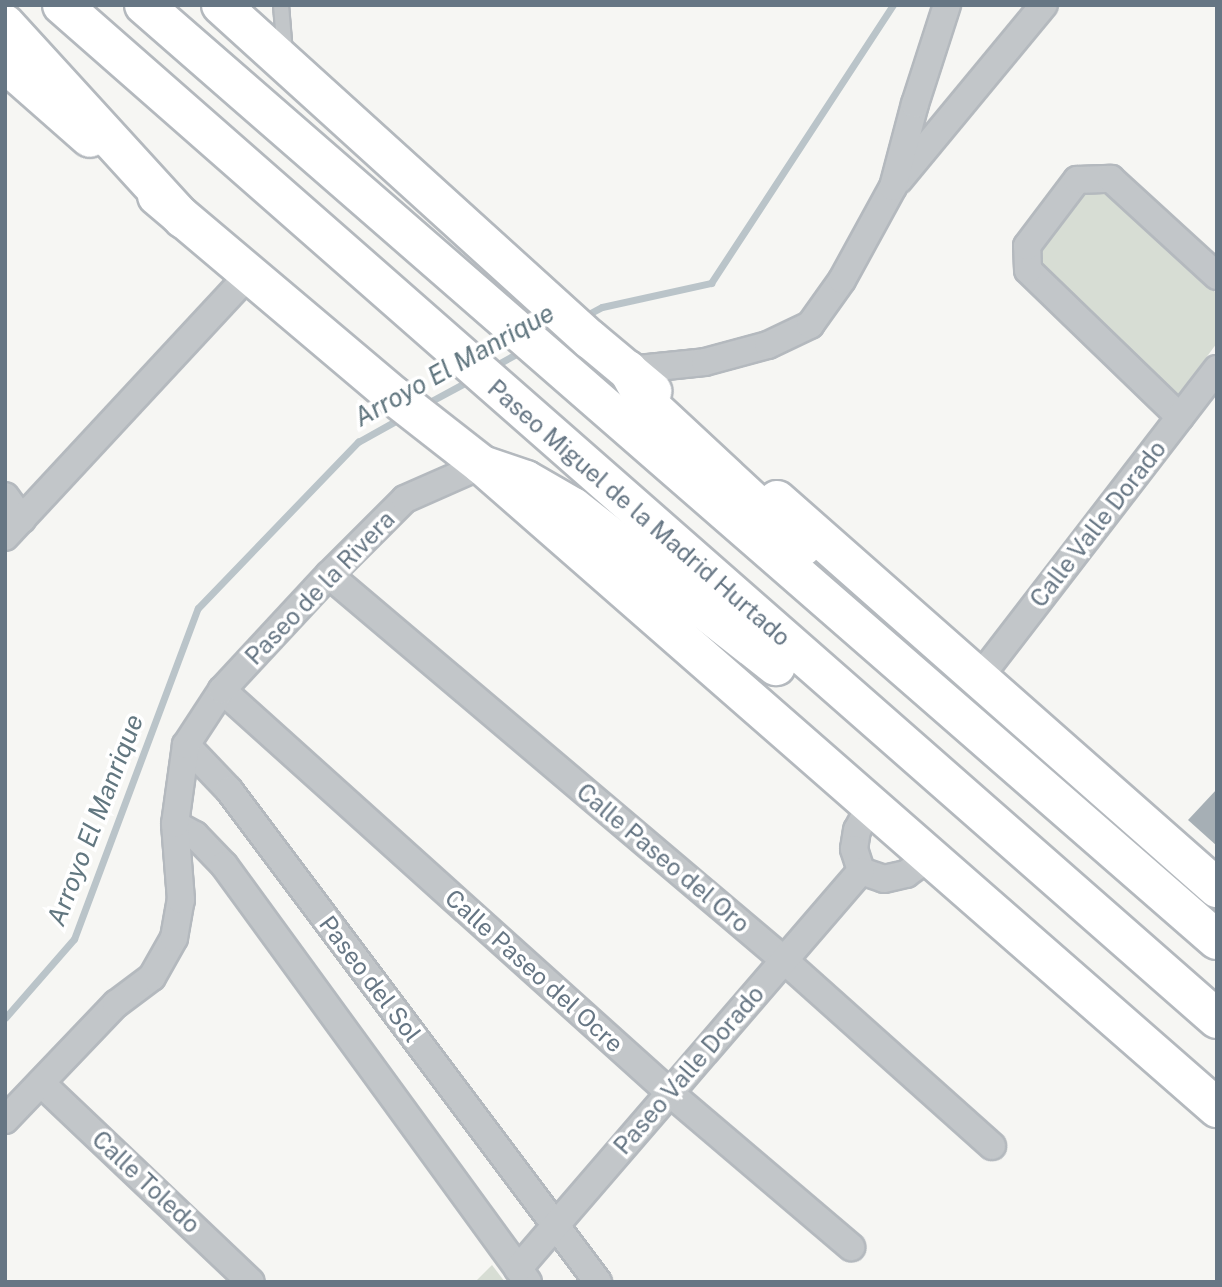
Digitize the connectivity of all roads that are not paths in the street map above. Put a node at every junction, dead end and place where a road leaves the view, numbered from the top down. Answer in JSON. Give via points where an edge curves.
{"nodes":[{"id":1,"x":62,"y":5,"type":"edge"},
{"id":2,"x":144,"y":5,"type":"edge"},
{"id":3,"x":221,"y":5,"type":"edge"},
{"id":4,"x":281,"y":5,"type":"edge"},
{"id":5,"x":947,"y":5,"type":"edge"},
{"id":6,"x":1044,"y":5,"type":"edge"},
{"id":7,"x":5,"y":24,"type":"edge"},
{"id":8,"x":285,"y":62,"type":"junction"},
{"id":9,"x":5,"y":63,"type":"edge"},
{"id":10,"x":893,"y":187,"type":"junction"},
{"id":11,"x":183,"y":219,"type":"junction"},
{"id":12,"x":249,"y":274,"type":"junction"},
{"id":13,"x":1217,"y":276,"type":"edge"},
{"id":14,"x":1217,"y":369,"type":"edge"},
{"id":15,"x":628,"y":370,"type":"junction"},
{"id":16,"x":1180,"y":417,"type":"junction"},
{"id":17,"x":482,"y":466,"type":"junction"},
{"id":18,"x":5,"y":496,"type":"edge"},
{"id":19,"x":14,"y":528,"type":"edge"},
{"id":20,"x":329,"y":575,"type":"junction"},
{"id":21,"x":979,"y":678,"type":"junction"},
{"id":22,"x":222,"y":690,"type":"junction"},
{"id":23,"x":874,"y":719,"type":"junction"},
{"id":24,"x":186,"y":745,"type":"junction"},
{"id":25,"x":1002,"y":755,"type":"junction"},
{"id":26,"x":870,"y":806,"type":"junction"},
{"id":27,"x":175,"y":824,"type":"junction"},
{"id":28,"x":929,"y":857,"type":"junction"},
{"id":29,"x":861,"y":871,"type":"junction"},
{"id":30,"x":1213,"y":881,"type":"edge"},
{"id":31,"x":1217,"y":940,"type":"edge"},
{"id":32,"x":784,"y":960,"type":"junction"},
{"id":33,"x":1217,"y":1020,"type":"edge"},
{"id":34,"x":41,"y":1083,"type":"junction"},
{"id":35,"x":670,"y":1093,"type":"junction"},
{"id":36,"x":1217,"y":1108,"type":"edge"},
{"id":37,"x":5,"y":1120,"type":"edge"},
{"id":38,"x":992,"y":1146,"type":"dead end"},
{"id":39,"x":555,"y":1226,"type":"junction"},
{"id":40,"x":851,"y":1247,"type":"dead end"},
{"id":41,"x":523,"y":1275,"type":"edge"},
{"id":42,"x":251,"y":1282,"type":"edge"},
{"id":43,"x":597,"y":1282,"type":"edge"}],
"edges":[{"from":1,"to":23,"type":"main road","name":"Paseo Miguel de la Madrid Hurtado"},
{"from":2,"to":25,"type":"main road"},
{"from":3,"to":8,"type":"main road"},
{"from":4,"to":8,"type":"lane"},
{"from":5,"to":10,"type":"street"},
{"from":6,"to":10,"type":"street"},
{"from":7,"to":11,"type":"main road"},
{"from":8,"to":15,"type":"main road"},
{"from":9,"to":11,"type":"main road"},
{"from":10,"to":15,"type":"street","via":[[842,280],[810,325],[768,345],[705,362]]},
{"from":11,"to":12,"type":"main road"},
{"from":12,"to":17,"type":"main road"},
{"from":12,"to":19,"type":"street"},
{"from":13,"to":16,"type":"street","via":[[1111,179],[1077,180],[1027,246],[1028,270]]},
{"from":14,"to":16,"type":"street","name":"Calle Valle Dorado"},
{"from":15,"to":21,"type":"main road"},
{"from":15,"to":25,"type":"main road","via":[[646,402],[904,641]]},
{"from":16,"to":21,"type":"street","name":"Calle Valle Dorado"},
{"from":17,"to":20,"type":"street","name":"Paseo de la Rivera","via":[[405,499]]},
{"from":17,"to":23,"type":"main road","via":[[526,480],[573,507],[812,693]]},
{"from":17,"to":26,"type":"main road"},
{"from":18,"to":19,"type":"street"},
{"from":20,"to":22,"type":"street","name":"Paseo de la Rivera"},
{"from":20,"to":32,"type":"street","name":"Calle Paseo del Oro"},
{"from":21,"to":30,"type":"main road"},
{"from":22,"to":24,"type":"street","name":"Paseo de la Rivera"},
{"from":22,"to":35,"type":"street","name":"Calle Paseo del Ocre"},
{"from":23,"to":33,"type":"main road","name":"Paseo Miguel de la Madrid Hurtado"},
{"from":24,"to":27,"type":"street"},
{"from":24,"to":39,"type":"street","name":"Paseo del Sol","via":[[229,790]]},
{"from":25,"to":31,"type":"main road"},
{"from":26,"to":28,"type":"main road"},
{"from":26,"to":29,"type":"street","via":[[857,830],[854,849]]},
{"from":27,"to":34,"type":"street","via":[[181,900],[174,938],[152,977],[116,1004]]},
{"from":27,"to":41,"type":"street","name":"Paseo del Sol","via":[[195,835],[224,865]]},
{"from":28,"to":29,"type":"street","via":[[906,874],[884,879]]},
{"from":28,"to":36,"type":"main road"},
{"from":29,"to":32,"type":"street","name":"Paseo Valle Dorado"},
{"from":32,"to":35,"type":"street","name":"Paseo Valle Dorado"},
{"from":32,"to":38,"type":"street","name":"Calle Paseo del Oro"},
{"from":34,"to":37,"type":"street"},
{"from":34,"to":42,"type":"street","name":"Calle Toledo"},
{"from":35,"to":39,"type":"street","name":"Paseo Valle Dorado"},
{"from":35,"to":40,"type":"street","name":"Calle Paseo del Ocre"},
{"from":39,"to":41,"type":"street","name":"Paseo Valle Dorado"},
{"from":39,"to":43,"type":"street","name":"Paseo del Sol"}]}
